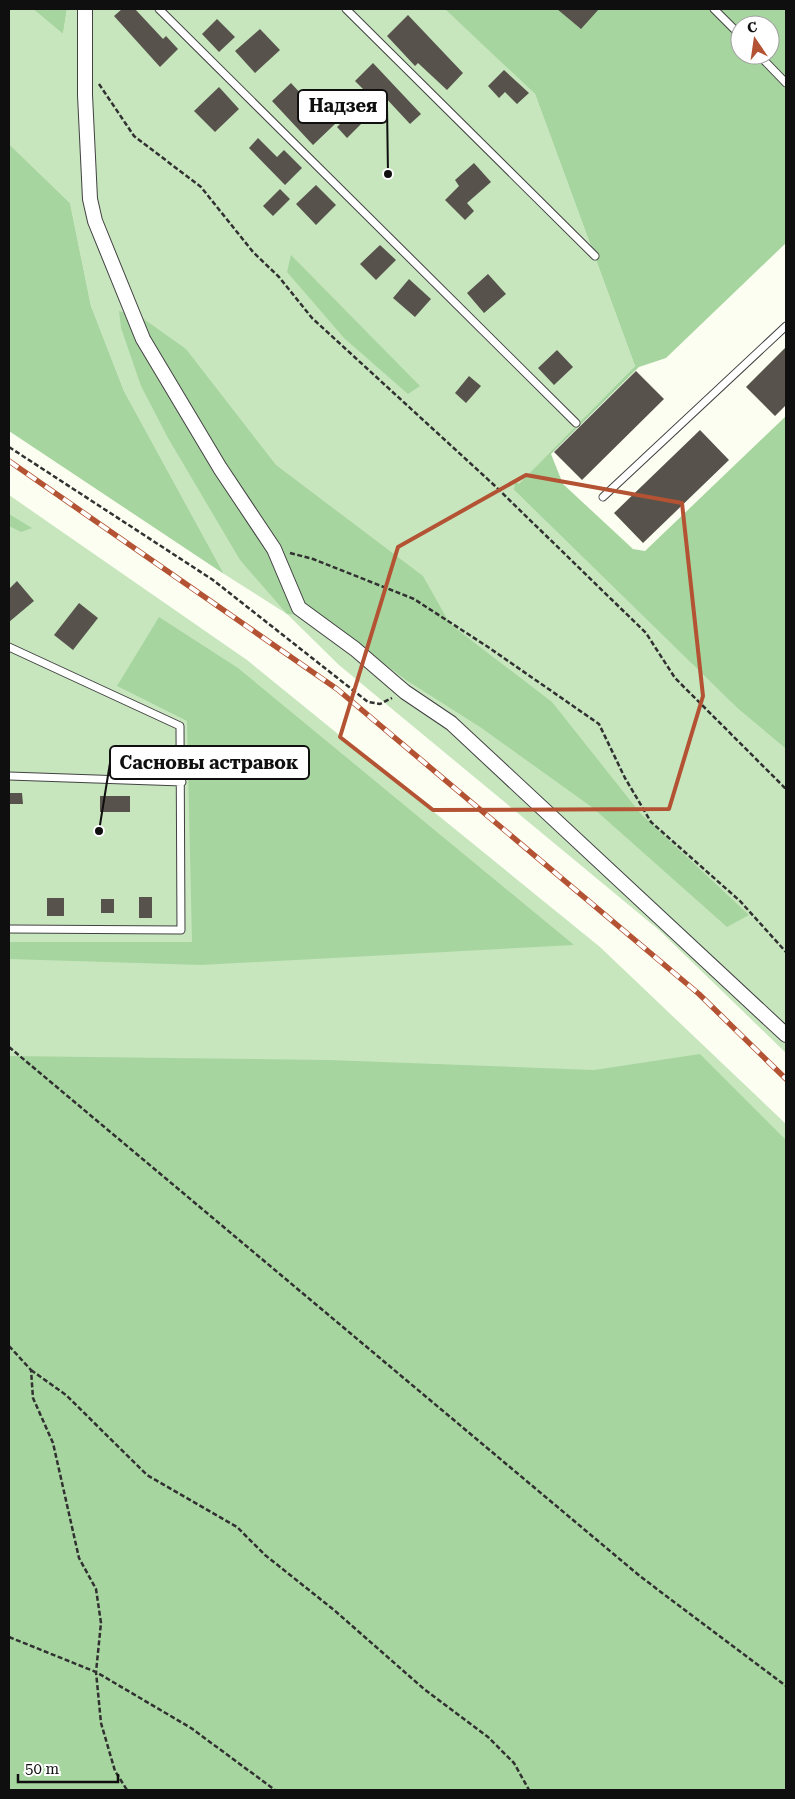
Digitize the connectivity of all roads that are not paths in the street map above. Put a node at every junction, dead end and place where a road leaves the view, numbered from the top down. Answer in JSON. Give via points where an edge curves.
{"nodes":[{"id":1,"x":85,"y":9,"type":"edge"},
{"id":2,"x":159,"y":9,"type":"edge"},
{"id":3,"x":346,"y":9,"type":"edge"},
{"id":4,"x":714,"y":9,"type":"edge"},
{"id":5,"x":730,"y":25,"type":"edge"},
{"id":6,"x":769,"y":65,"type":"edge"},
{"id":7,"x":786,"y":83,"type":"edge"},
{"id":8,"x":594,"y":256,"type":"dead end"},
{"id":9,"x":786,"y":326,"type":"edge"},
{"id":10,"x":576,"y":423,"type":"dead end"},
{"id":11,"x":603,"y":497,"type":"dead end"},
{"id":12,"x":9,"y":647,"type":"edge"},
{"id":13,"x":9,"y":776,"type":"edge"},
{"id":14,"x":182,"y":782,"type":"junction"},
{"id":15,"x":9,"y":929,"type":"edge"},
{"id":16,"x":786,"y":1035,"type":"edge"}],
"edges":[{"from":1,"to":16,"type":"street","via":[[90,199],[95,221],[143,339],[220,468],[274,549],[298,608],[355,649],[405,692],[451,723]]},
{"from":2,"to":10,"type":"lane"},
{"from":3,"to":8,"type":"lane"},
{"from":4,"to":5,"type":"lane"},
{"from":6,"to":7,"type":"lane"},
{"from":9,"to":11,"type":"lane"},
{"from":12,"to":14,"type":"lane","via":[[180,726]]},
{"from":13,"to":14,"type":"lane"},
{"from":14,"to":15,"type":"lane","via":[[181,930]]}]}
